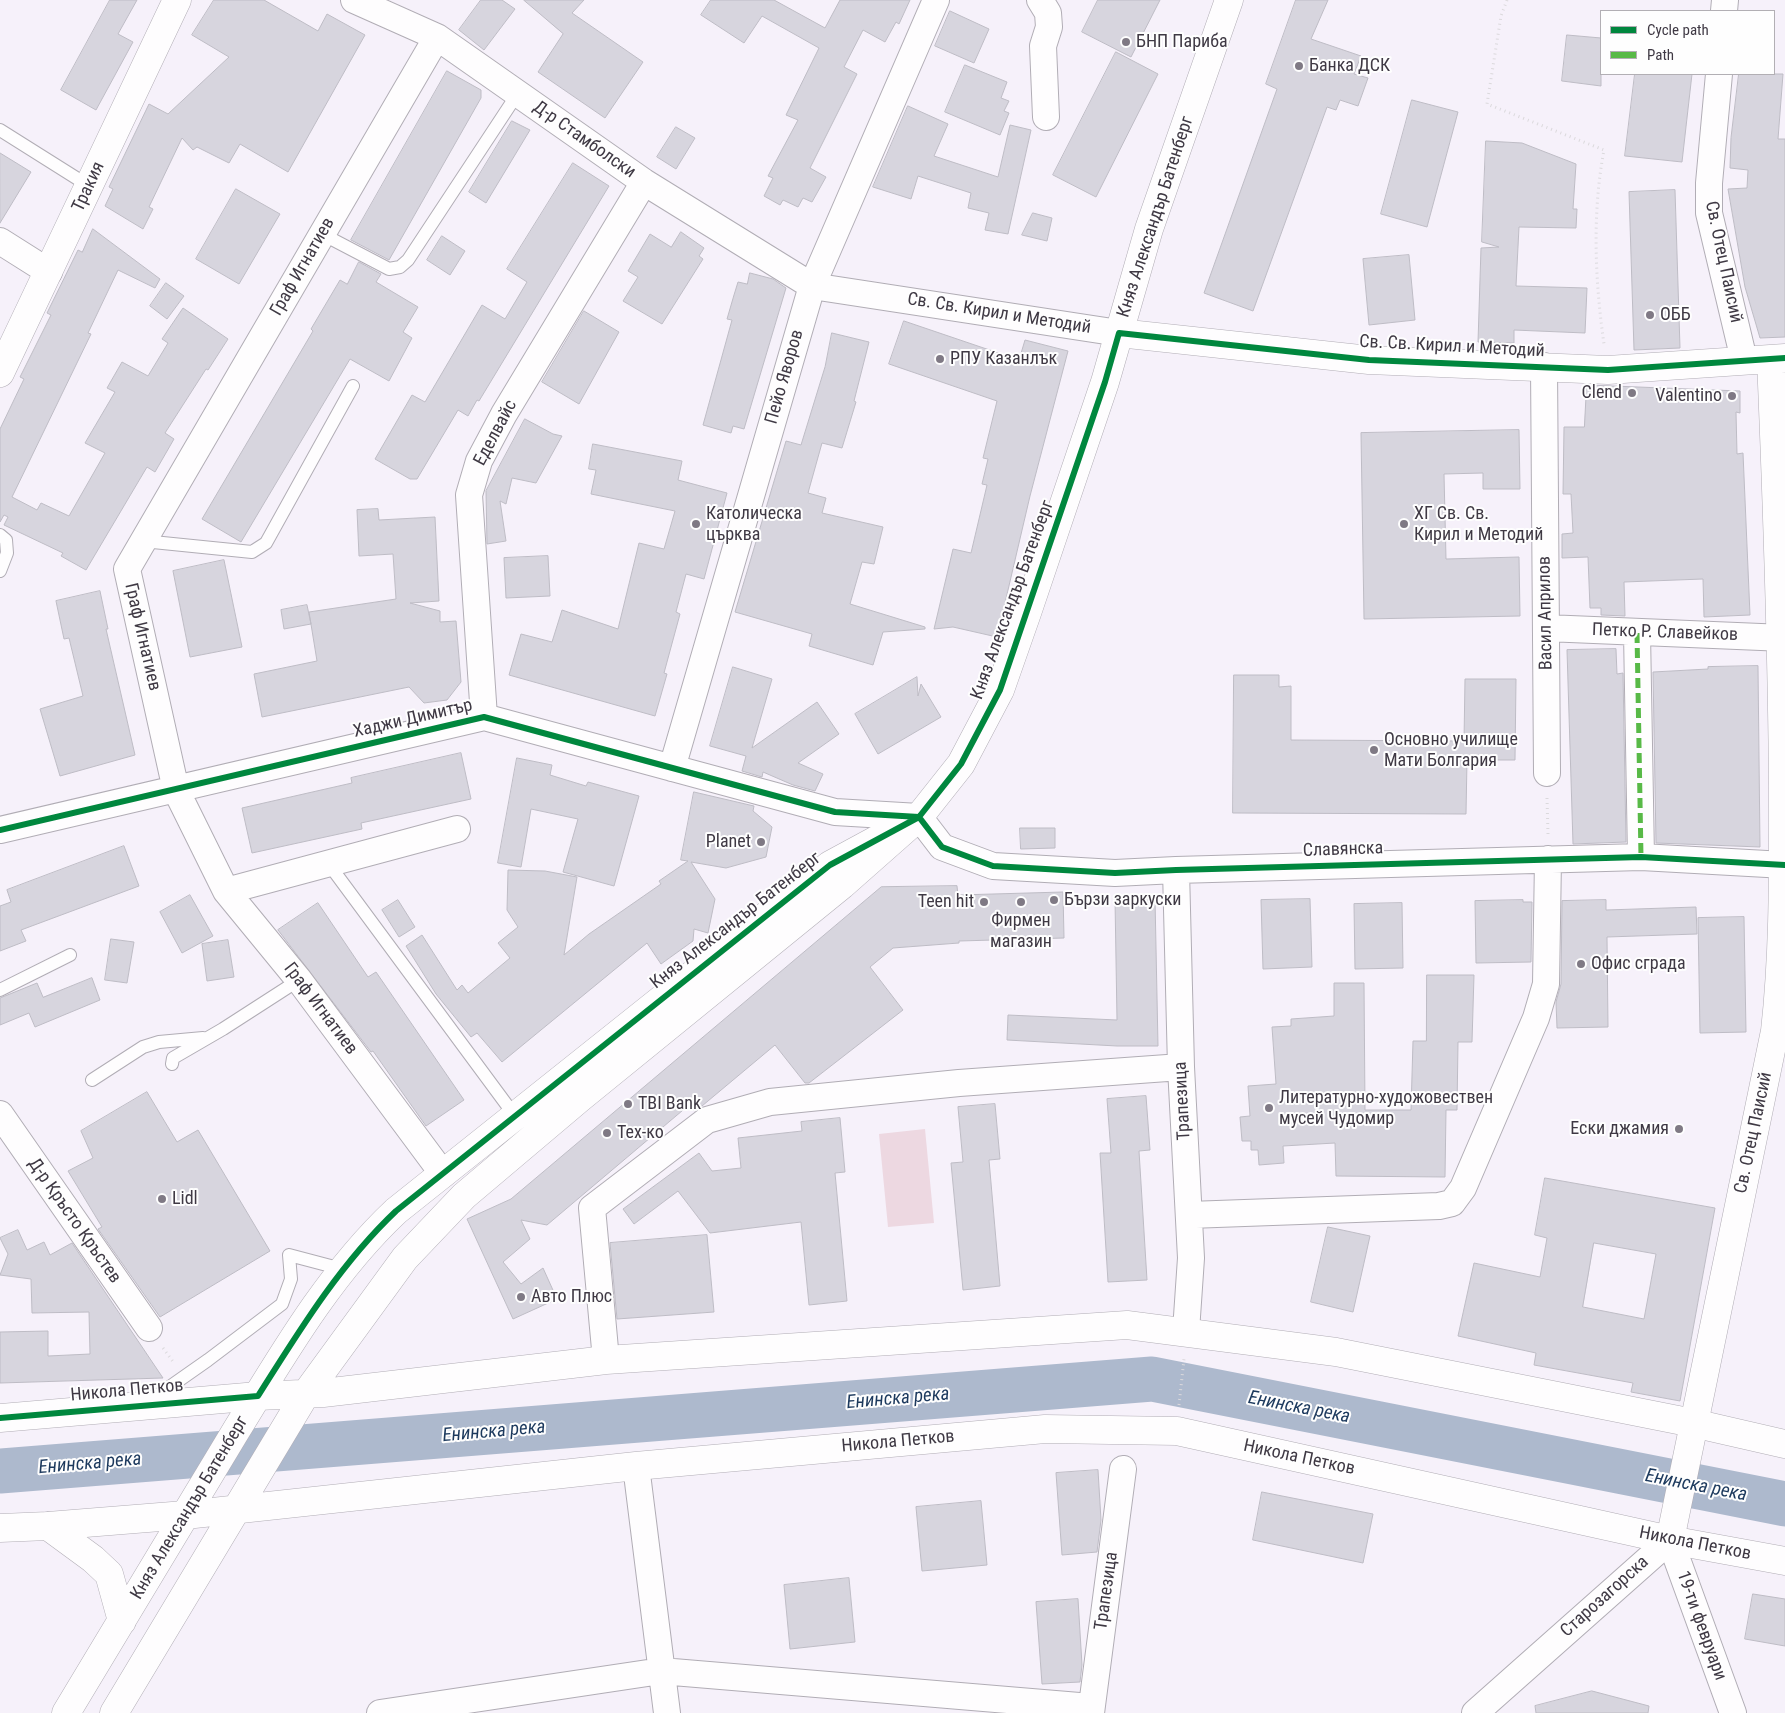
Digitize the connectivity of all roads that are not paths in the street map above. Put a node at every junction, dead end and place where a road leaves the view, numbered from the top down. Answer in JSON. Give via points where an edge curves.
{"nodes":[{"id":1,"x":177,"y":0,"type":"edge"},
{"id":2,"x":354,"y":0,"type":"edge"},
{"id":3,"x":936,"y":0,"type":"edge"},
{"id":4,"x":1040,"y":0,"type":"edge"},
{"id":5,"x":1229,"y":0,"type":"edge"},
{"id":6,"x":437,"y":37,"type":"junction"},
{"id":7,"x":1718,"y":75,"type":"edge"},
{"id":8,"x":518,"y":94,"type":"junction"},
{"id":9,"x":1046,"y":117,"type":"dead end"},
{"id":10,"x":0,"y":130,"type":"edge"},
{"id":11,"x":644,"y":182,"type":"junction"},
{"id":12,"x":89,"y":186,"type":"junction"},
{"id":13,"x":322,"y":234,"type":"junction"},
{"id":14,"x":0,"y":241,"type":"edge"},
{"id":15,"x":49,"y":272,"type":"junction"},
{"id":16,"x":812,"y":286,"type":"junction"},
{"id":17,"x":1118,"y":333,"type":"junction"},
{"id":18,"x":1778,"y":358,"type":"edge"},
{"id":19,"x":1744,"y":360,"type":"junction"},
{"id":20,"x":1544,"y":366,"type":"junction"},
{"id":21,"x":0,"y":373,"type":"edge"},
{"id":22,"x":353,"y":386,"type":"dead end"},
{"id":23,"x":0,"y":535,"type":"edge"},
{"id":24,"x":143,"y":541,"type":"junction"},
{"id":25,"x":0,"y":571,"type":"edge"},
{"id":26,"x":1546,"y":628,"type":"junction"},
{"id":27,"x":1637,"y":633,"type":"junction"},
{"id":28,"x":1784,"y":638,"type":"edge"},
{"id":29,"x":484,"y":717,"type":"junction"},
{"id":30,"x":672,"y":768,"type":"junction"},
{"id":31,"x":1547,"y":772,"type":"road end"},
{"id":32,"x":176,"y":790,"type":"junction"},
{"id":33,"x":919,"y":817,"type":"junction"},
{"id":34,"x":457,"y":829,"type":"dead end"},
{"id":35,"x":0,"y":830,"type":"edge"},
{"id":36,"x":1641,"y":857,"type":"junction"},
{"id":37,"x":1548,"y":859,"type":"junction"},
{"id":38,"x":328,"y":863,"type":"junction"},
{"id":39,"x":1784,"y":865,"type":"edge"},
{"id":40,"x":1176,"y":870,"type":"junction"},
{"id":41,"x":226,"y":891,"type":"junction"},
{"id":42,"x":70,"y":954,"type":"dead end"},
{"id":43,"x":299,"y":980,"type":"junction"},
{"id":44,"x":0,"y":990,"type":"edge"},
{"id":45,"x":206,"y":1038,"type":"junction"},
{"id":46,"x":172,"y":1064,"type":"dead end"},
{"id":47,"x":1181,"y":1067,"type":"junction"},
{"id":48,"x":92,"y":1080,"type":"dead end"},
{"id":49,"x":0,"y":1114,"type":"edge"},
{"id":50,"x":515,"y":1116,"type":"junction"},
{"id":51,"x":443,"y":1174,"type":"junction"},
{"id":52,"x":1189,"y":1215,"type":"junction"},
{"id":53,"x":342,"y":1269,"type":"junction"},
{"id":54,"x":149,"y":1328,"type":"dead end"},
{"id":55,"x":1186,"y":1331,"type":"junction"},
{"id":56,"x":606,"y":1360,"type":"junction"},
{"id":57,"x":305,"y":1394,"type":"junction"},
{"id":58,"x":258,"y":1396,"type":"junction"},
{"id":59,"x":145,"y":1405,"type":"junction"},
{"id":60,"x":0,"y":1418,"type":"edge"},
{"id":61,"x":1691,"y":1433,"type":"junction"},
{"id":62,"x":1785,"y":1444,"type":"edge"},
{"id":63,"x":636,"y":1466,"type":"junction"},
{"id":64,"x":1123,"y":1469,"type":"dead end"},
{"id":65,"x":234,"y":1510,"type":"junction"},
{"id":66,"x":185,"y":1515,"type":"junction"},
{"id":67,"x":48,"y":1526,"type":"junction"},
{"id":68,"x":0,"y":1528,"type":"edge"},
{"id":69,"x":1672,"y":1528,"type":"junction"},
{"id":70,"x":1785,"y":1561,"type":"edge"},
{"id":71,"x":122,"y":1621,"type":"junction"},
{"id":72,"x":661,"y":1670,"type":"junction"},
{"id":73,"x":1091,"y":1710,"type":"edge"},
{"id":74,"x":66,"y":1713,"type":"edge"},
{"id":75,"x":114,"y":1713,"type":"edge"},
{"id":76,"x":380,"y":1713,"type":"edge"},
{"id":77,"x":667,"y":1713,"type":"edge"},
{"id":78,"x":1474,"y":1713,"type":"edge"},
{"id":79,"x":1733,"y":1713,"type":"edge"}],
"edges":[{"from":1,"to":12,"type":"main road","name":"Тракия"},
{"from":2,"to":6,"type":"street","name":"Д-р Стамболски"},
{"from":3,"to":16,"type":"street","name":"Пейо Яворов"},
{"from":4,"to":9,"type":"street","via":[[1048,13],[1049,28],[1043,46]]},
{"from":5,"to":17,"type":"main road","name":"Княз Александър Батенберг","via":[[1149,229]]},
{"from":6,"to":8,"type":"street","name":"Д-р Стамболски"},
{"from":6,"to":13,"type":"street","name":"Граф Игнатиев"},
{"from":7,"to":19,"type":"street","name":"Св. Отец Паисий","via":[[1709,213]]},
{"from":8,"to":11,"type":"street","name":"Д-р Стамболски"},
{"from":8,"to":13,"type":"lane","via":[[408,260],[400,267],[389,269]]},
{"from":10,"to":12,"type":"lane"},
{"from":11,"to":16,"type":"street","name":"Д-р Стамболски"},
{"from":11,"to":29,"type":"street","name":"Еделвайс","via":[[504,414],[479,461],[471,487]]},
{"from":12,"to":15,"type":"main road","name":"Тракия"},
{"from":13,"to":24,"type":"street","name":"Граф Игнатиев"},
{"from":14,"to":15,"type":"street"},
{"from":15,"to":21,"type":"main road","name":"Тракия"},
{"from":16,"to":17,"type":"street","name":"Св. Св. Кирил и Методий"},
{"from":16,"to":30,"type":"street","name":"Пейо Яворов"},
{"from":17,"to":20,"type":"main road","name":"Св. Св. Кирил и Методий","via":[[1369,360]]},
{"from":17,"to":33,"type":"main road","name":"Княз Александър Батенберг","via":[[1102,391],[1000,690],[961,764]]},
{"from":18,"to":19,"type":"main road","name":"Св. Св. Кирил и Методий"},
{"from":18,"to":28,"type":"main road","name":"Св. Отец Паисий"},
{"from":19,"to":20,"type":"main road","name":"Св. Св. Кирил и Методий","via":[[1608,370]]},
{"from":20,"to":26,"type":"street","name":"Васил Априлов"},
{"from":22,"to":24,"type":"lane","via":[[266,543],[252,552]]},
{"from":23,"to":25,"type":"lane","via":[[6,540],[7,552]]},
{"from":24,"to":32,"type":"street","name":"Граф Игнатиев","via":[[126,569]]},
{"from":26,"to":27,"type":"street","name":"Петко Р. Славейков"},
{"from":26,"to":31,"type":"street","name":"Васил Априлов"},
{"from":27,"to":28,"type":"street","name":"Петко Р. Славейков"},
{"from":27,"to":36,"type":"street"},
{"from":28,"to":39,"type":"main road","name":"Св. Отец Паисий"},
{"from":29,"to":30,"type":"street","name":"Хаджи Димитър"},
{"from":29,"to":32,"type":"street","name":"Хаджи Димитър"},
{"from":30,"to":33,"type":"street","name":"Хаджи Димитър","via":[[835,812]]},
{"from":32,"to":35,"type":"street","name":"Хаджи Димитър"},
{"from":32,"to":41,"type":"street","name":"Граф Игнатиев"},
{"from":33,"to":40,"type":"street","name":"Славянска","via":[[942,847],[993,866],[1115,874]]},
{"from":33,"to":50,"type":"main road","name":"Княз Александър Батенберг","via":[[830,865]]},
{"from":33,"to":57,"type":"main road","name":"Княз Александър Батенберг","via":[[842,885],[464,1196],[405,1258]]},
{"from":34,"to":38,"type":"street"},
{"from":36,"to":37,"type":"street","name":"Славянска"},
{"from":36,"to":39,"type":"street","name":"Славянска"},
{"from":37,"to":40,"type":"street","name":"Славянска"},
{"from":37,"to":52,"type":"street","via":[[1546,984],[1536,1018],[1462,1188],[1452,1203]]},
{"from":38,"to":41,"type":"street"},
{"from":38,"to":50,"type":"lane"},
{"from":39,"to":61,"type":"main road","name":"Св. Отец Паисий","via":[[1775,1031]]},
{"from":40,"to":47,"type":"street","name":"Трапезица"},
{"from":41,"to":43,"type":"street","name":"Граф Игнатиев"},
{"from":42,"to":44,"type":"lane"},
{"from":43,"to":45,"type":"lane"},
{"from":43,"to":51,"type":"street","name":"Граф Игнатиев"},
{"from":45,"to":46,"type":"lane","via":[[173,1058]]},
{"from":45,"to":48,"type":"lane","via":[[159,1042],[143,1047]]},
{"from":47,"to":52,"type":"street","name":"Трапезица"},
{"from":47,"to":56,"type":"street","via":[[960,1083],[770,1102],[707,1120],[592,1208]]},
{"from":49,"to":54,"type":"street","name":"Д-р Кръсто Кръстев"},
{"from":50,"to":51,"type":"main road","name":"Княз Александър Батенберг"},
{"from":51,"to":53,"type":"main road","name":"Княз Александър Батенберг","via":[[366,1239]]},
{"from":52,"to":55,"type":"street","name":"Трапезица","via":[[1191,1258]]},
{"from":53,"to":58,"type":"main road","name":"Княз Александър Батенберг"},
{"from":53,"to":59,"type":"lane","via":[[289,1255],[291,1279],[282,1304]]},
{"from":55,"to":56,"type":"main road","name":"Никола Петков","via":[[1128,1325]]},
{"from":55,"to":61,"type":"main road","name":"Никола Петков","via":[[1336,1352]]},
{"from":56,"to":57,"type":"main road","name":"Никола Петков"},
{"from":57,"to":58,"type":"main road","name":"Никола Петков"},
{"from":57,"to":65,"type":"main road","name":"Княз Александър Батенберг"},
{"from":58,"to":59,"type":"main road","name":"Никола Петков"},
{"from":58,"to":66,"type":"main road","name":"Княз Александър Батенберг"},
{"from":59,"to":60,"type":"main road","name":"Никола Петков"},
{"from":61,"to":62,"type":"main road","name":"Никола Петков"},
{"from":61,"to":69,"type":"main road"},
{"from":63,"to":65,"type":"main road","name":"Никола Петков"},
{"from":63,"to":69,"type":"main road","name":"Никола Петков","via":[[1045,1429],[1177,1431]]},
{"from":63,"to":72,"type":"street"},
{"from":64,"to":73,"type":"street","name":"Трапезица"},
{"from":65,"to":66,"type":"main road","name":"Никола Петков"},
{"from":65,"to":75,"type":"main road","name":"Княз Александър Батенберг"},
{"from":66,"to":67,"type":"main road","name":"Никола Петков"},
{"from":66,"to":71,"type":"main road","name":"Княз Александър Батенберг"},
{"from":67,"to":68,"type":"main road","name":"Никола Петков"},
{"from":67,"to":71,"type":"main road","via":[[109,1574]]},
{"from":69,"to":70,"type":"main road","name":"Никола Петков"},
{"from":69,"to":78,"type":"street","name":"Старозагорска"},
{"from":69,"to":79,"type":"street","name":"19-ти февруари"},
{"from":71,"to":74,"type":"main road","name":"Княз Александър Батенберг"},
{"from":72,"to":73,"type":"street"},
{"from":72,"to":76,"type":"street"},
{"from":72,"to":77,"type":"street"}]}
